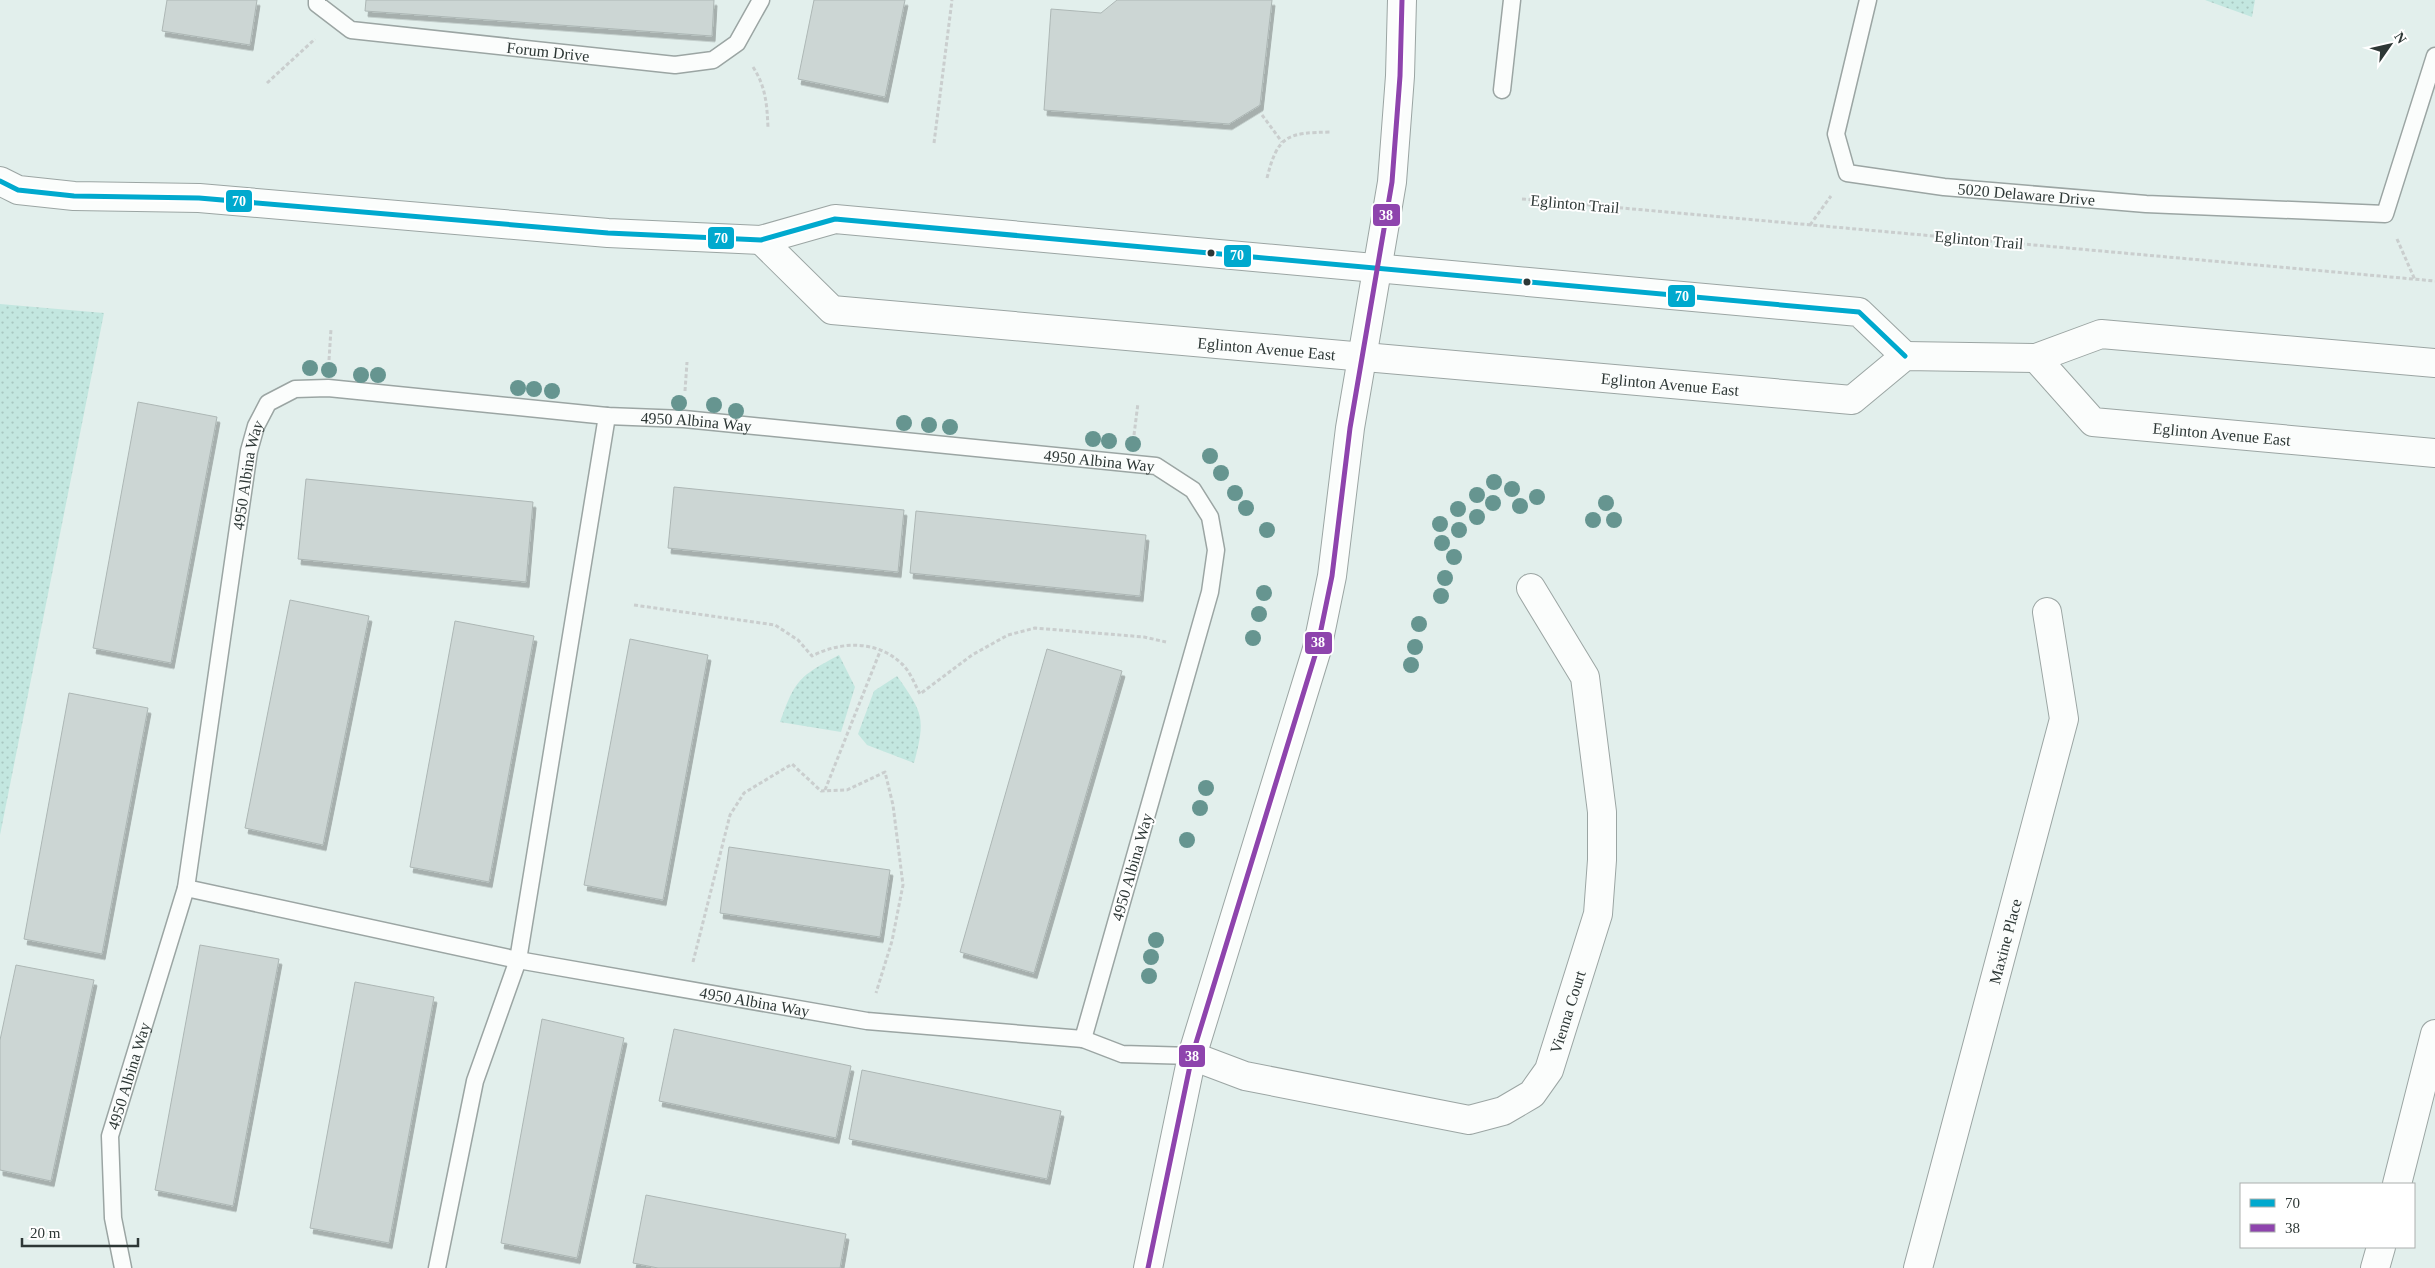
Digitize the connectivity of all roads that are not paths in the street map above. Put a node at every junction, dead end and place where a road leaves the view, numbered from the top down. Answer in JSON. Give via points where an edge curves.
{"nodes":[{"id":1,"x":316,"y":0,"type":"edge"},
{"id":2,"x":761,"y":0,"type":"edge"},
{"id":3,"x":1402,"y":0,"type":"edge"},
{"id":4,"x":1512,"y":0,"type":"edge"},
{"id":5,"x":1868,"y":0,"type":"edge"},
{"id":6,"x":2435,"y":56,"type":"edge"},
{"id":7,"x":1502,"y":90,"type":"dead end"},
{"id":8,"x":6,"y":189,"type":"edge"},
{"id":9,"x":761,"y":240,"type":"junction"},
{"id":10,"x":1377,"y":269,"type":"junction"},
{"id":11,"x":1362,"y":356,"type":"junction"},
{"id":12,"x":1905,"y":356,"type":"junction"},
{"id":13,"x":2036,"y":358,"type":"junction"},
{"id":14,"x":2435,"y":363,"type":"edge"},
{"id":15,"x":606,"y":416,"type":"junction"},
{"id":16,"x":2435,"y":453,"type":"edge"},
{"id":17,"x":1531,"y":588,"type":"dead end"},
{"id":18,"x":2048,"y":612,"type":"dead end"},
{"id":19,"x":186,"y":888,"type":"junction"},
{"id":20,"x":518,"y":960,"type":"junction"},
{"id":21,"x":2435,"y":1034,"type":"edge"},
{"id":22,"x":1083,"y":1039,"type":"junction"},
{"id":23,"x":1192,"y":1056,"type":"junction"},
{"id":24,"x":2396,"y":1183,"type":"edge"},
{"id":25,"x":2380,"y":1248,"type":"edge"},
{"id":26,"x":123,"y":1268,"type":"edge"},
{"id":27,"x":437,"y":1268,"type":"edge"},
{"id":28,"x":1148,"y":1268,"type":"edge"},
{"id":29,"x":1918,"y":1268,"type":"edge"},
{"id":30,"x":2375,"y":1268,"type":"edge"}],
"edges":[{"from":1,"to":2,"type":"lane","name":"Forum Drive","via":[[351,30],[676,65],[713,60],[737,43]]},
{"from":3,"to":10,"type":"main road","via":[[1396,146]]},
{"from":4,"to":7,"type":"lane"},
{"from":5,"to":6,"type":"lane","name":"5020 Delaware Drive","via":[[1836,134],[1847,173],[1944,187],[2146,204],[2385,214]]},
{"from":8,"to":9,"type":"main road","via":[[74,196],[199,198],[608,233]]},
{"from":9,"to":10,"type":"main road","via":[[835,219]]},
{"from":9,"to":11,"type":"main road","name":"Eglinton Avenue East","via":[[832,310]]},
{"from":10,"to":11,"type":"main road"},
{"from":10,"to":12,"type":"main road","via":[[1858,312]]},
{"from":11,"to":12,"type":"main road","name":"Eglinton Avenue East","via":[[1852,400]]},
{"from":11,"to":23,"type":"main road","via":[[1332,576],[1317,649]]},
{"from":12,"to":13,"type":"main road"},
{"from":13,"to":14,"type":"main road","via":[[2102,334]]},
{"from":13,"to":16,"type":"main road","name":"Eglinton Avenue East","via":[[2094,422]]},
{"from":15,"to":19,"type":"lane","name":"4950 Albina Way","via":[[328,388],[295,389],[268,403],[256,426],[249,451]]},
{"from":15,"to":20,"type":"lane"},
{"from":15,"to":22,"type":"lane","name":"4950 Albina Way","via":[[684,419],[1156,466],[1193,490],[1210,517],[1216,550],[1210,592]]},
{"from":17,"to":23,"type":"main road","name":"Vienna Court","via":[[1585,677],[1602,812],[1598,914],[1550,1070],[1532,1094],[1503,1111],[1469,1120],[1245,1076]]},
{"from":18,"to":29,"type":"main road","name":"Maxine Place","via":[[2064,719]]},
{"from":19,"to":20,"type":"lane","name":"4950 Albina Way"},
{"from":19,"to":26,"type":"lane","name":"4950 Albina Way","via":[[110,1136],[113,1218]]},
{"from":20,"to":22,"type":"lane","name":"4950 Albina Way","via":[[867,1020]]},
{"from":20,"to":27,"type":"lane","via":[[475,1081]]},
{"from":21,"to":24,"type":"main road"},
{"from":22,"to":23,"type":"lane","name":"4950 Albina Way","via":[[1122,1054]]},
{"from":23,"to":28,"type":"main road"},
{"from":25,"to":30,"type":"main road"}]}
